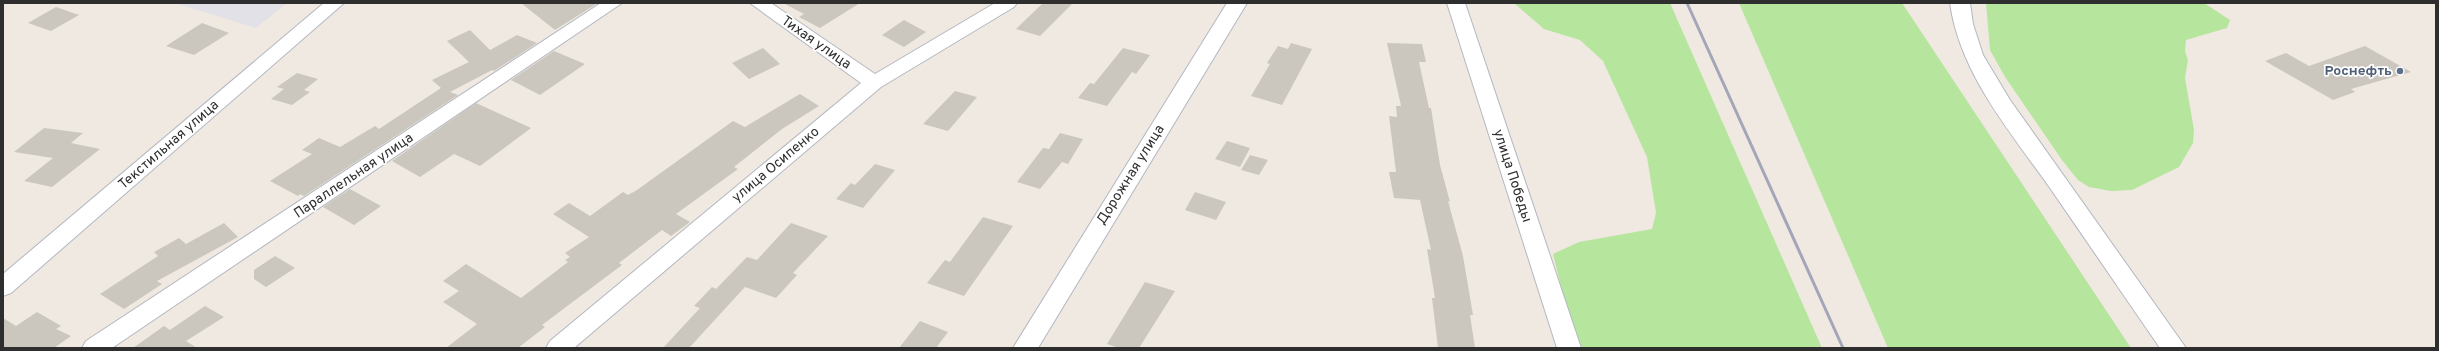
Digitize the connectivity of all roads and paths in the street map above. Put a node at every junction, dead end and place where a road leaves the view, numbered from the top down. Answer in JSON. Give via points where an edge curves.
{"nodes":[{"id":1,"x":336,"y":3,"type":"edge"},
{"id":2,"x":613,"y":3,"type":"edge"},
{"id":3,"x":759,"y":3,"type":"edge"},
{"id":4,"x":1008,"y":3,"type":"edge"},
{"id":5,"x":1237,"y":3,"type":"edge"},
{"id":6,"x":1456,"y":3,"type":"edge"},
{"id":7,"x":1960,"y":3,"type":"edge"},
{"id":8,"x":874,"y":83,"type":"junction"},
{"id":9,"x":3,"y":287,"type":"edge"},
{"id":10,"x":94,"y":348,"type":"edge"},
{"id":11,"x":558,"y":348,"type":"edge"},
{"id":12,"x":1025,"y":348,"type":"edge"},
{"id":13,"x":1568,"y":348,"type":"edge"},
{"id":14,"x":2174,"y":348,"type":"edge"}],
"edges":[{"from":1,"to":9,"type":"street","name":"Текстильная улица"},
{"from":2,"to":10,"type":"street","name":"Параллельная улица"},
{"from":3,"to":8,"type":"street","name":"Тихая улица"},
{"from":4,"to":8,"type":"street","name":"улица Осипенко"},
{"from":5,"to":12,"type":"main road","name":"Дорожная улица"},
{"from":6,"to":13,"type":"street","name":"улица Победы"},
{"from":7,"to":14,"type":"main road","via":[[1963,24],[1973,55],[2002,104]]},
{"from":8,"to":11,"type":"street","name":"улица Осипенко"}]}
